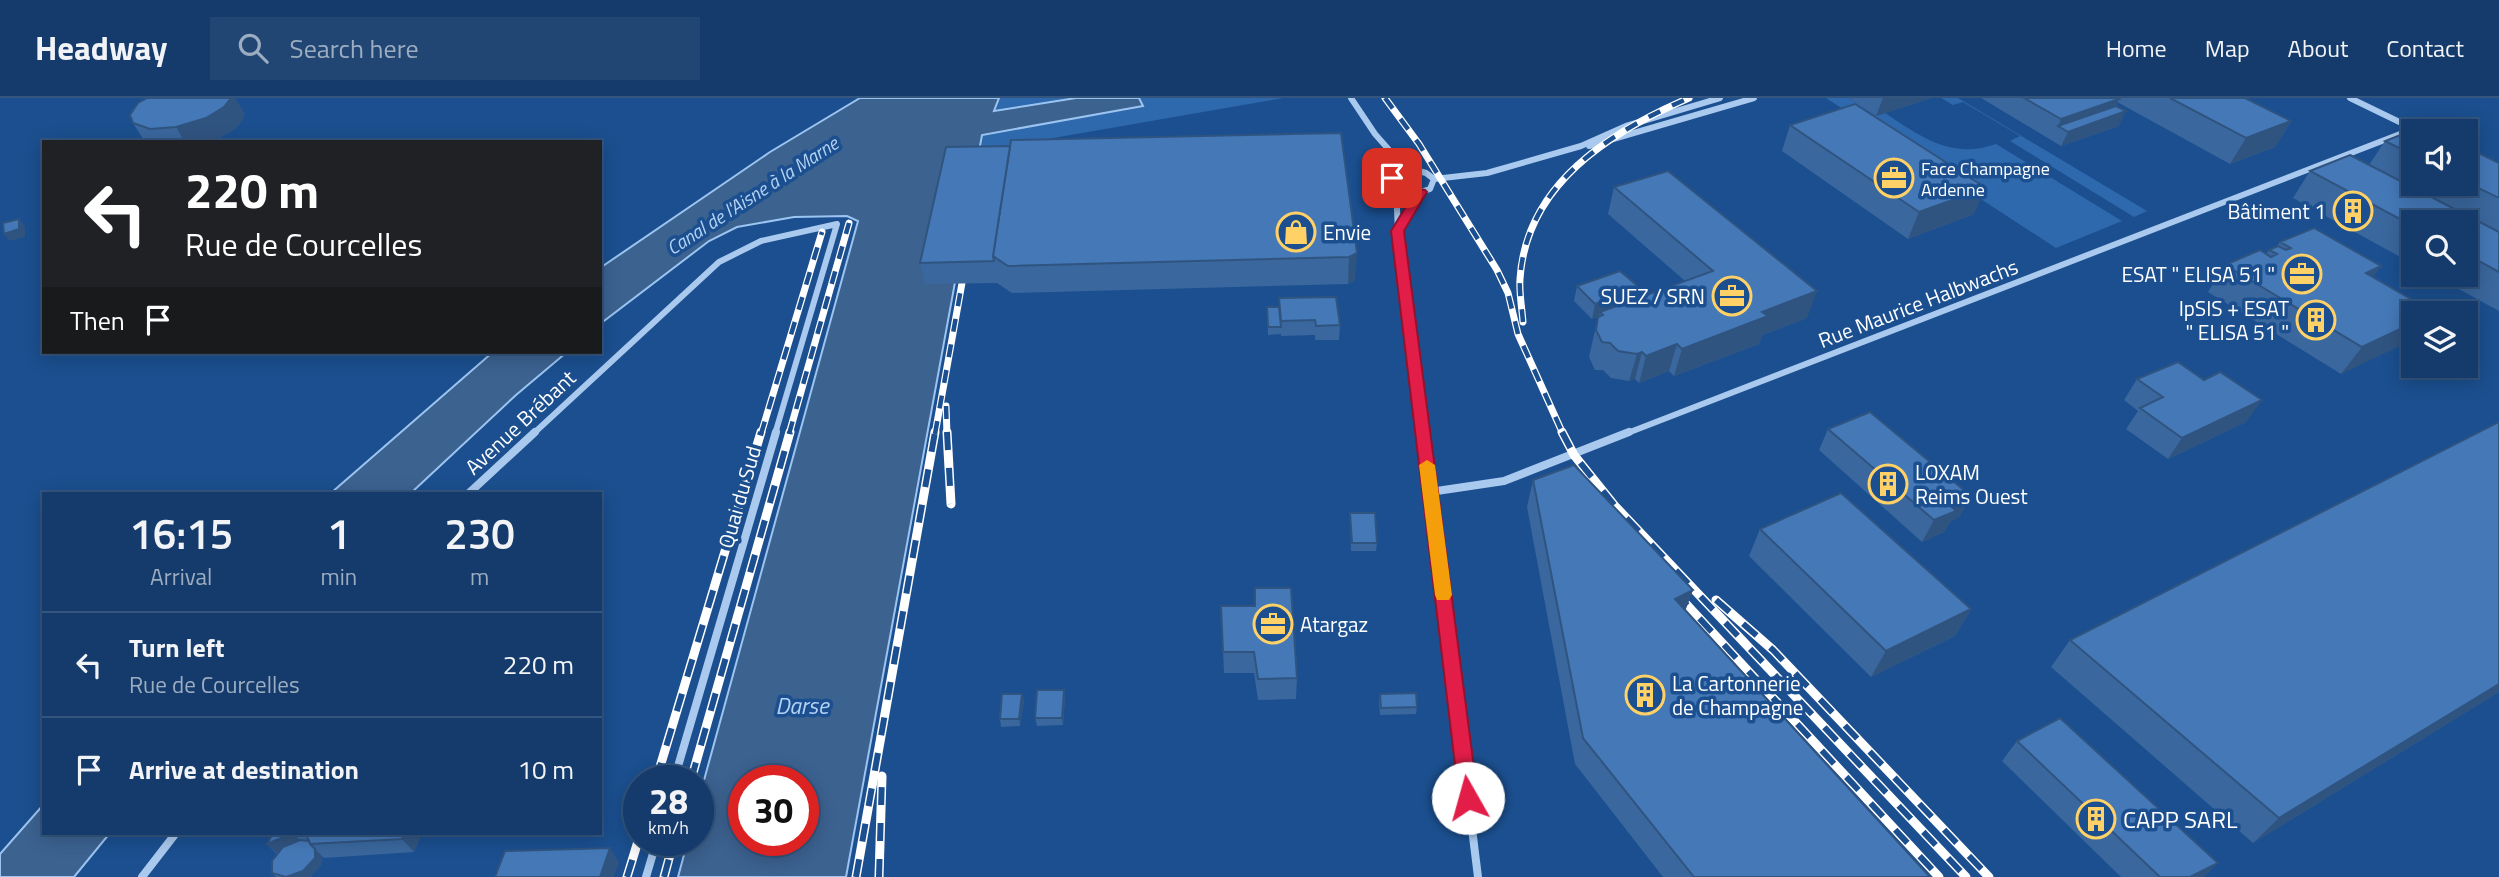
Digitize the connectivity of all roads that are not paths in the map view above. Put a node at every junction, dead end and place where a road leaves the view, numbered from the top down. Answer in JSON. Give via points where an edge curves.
{"nodes":[{"id":1,"x":1351,"y":98,"type":"edge"},
{"id":2,"x":1720,"y":98,"type":"edge"},
{"id":3,"x":1754,"y":98,"type":"edge"},
{"id":4,"x":2350,"y":98,"type":"edge"},
{"id":5,"x":2401,"y":123,"type":"edge"},
{"id":6,"x":2401,"y":136,"type":"edge"},
{"id":7,"x":1581,"y":146,"type":"junction"},
{"id":8,"x":1406,"y":169,"type":"junction"},
{"id":9,"x":1434,"y":179,"type":"junction"},
{"id":10,"x":1396,"y":187,"type":"junction"},
{"id":11,"x":1421,"y":192,"type":"junction"},
{"id":12,"x":837,"y":224,"type":"joint"},
{"id":13,"x":1398,"y":231,"type":"junction"},
{"id":14,"x":470,"y":492,"type":"edge"},
{"id":15,"x":1430,"y":492,"type":"junction"},
{"id":16,"x":678,"y":765,"type":"edge"},
{"id":17,"x":174,"y":835,"type":"edge"},
{"id":18,"x":652,"y":856,"type":"edge"},
{"id":19,"x":142,"y":877,"type":"edge"},
{"id":20,"x":646,"y":877,"type":"edge"},
{"id":21,"x":1479,"y":877,"type":"edge"}],
"edges":[{"from":1,"to":8,"type":"street"},
{"from":2,"to":7,"type":"street","via":[[1626,126]]},
{"from":3,"to":7,"type":"street","via":[[1599,145]]},
{"from":4,"to":5,"type":"street"},
{"from":6,"to":15,"type":"street","name":"Rue Maurice Halbwachs","via":[[1504,481]]},
{"from":7,"to":9,"type":"street","via":[[1487,173]]},
{"from":8,"to":9,"type":"street","via":[[1427,172]]},
{"from":8,"to":10,"type":"street","via":[[1392,178]]},
{"from":9,"to":11,"type":"street","via":[[1430,189]]},
{"from":10,"to":11,"type":"street"},
{"from":10,"to":13,"type":"street"},
{"from":11,"to":13,"type":"street"},
{"from":12,"to":14,"type":"street","name":"Avenue Brébant","via":[[772,236],[738,248]]},
{"from":12,"to":16,"type":"street","name":"Quai du Sud"},
{"from":13,"to":15,"type":"street"},
{"from":15,"to":21,"type":"street"},
{"from":17,"to":19,"type":"street"},
{"from":18,"to":20,"type":"street"}]}
